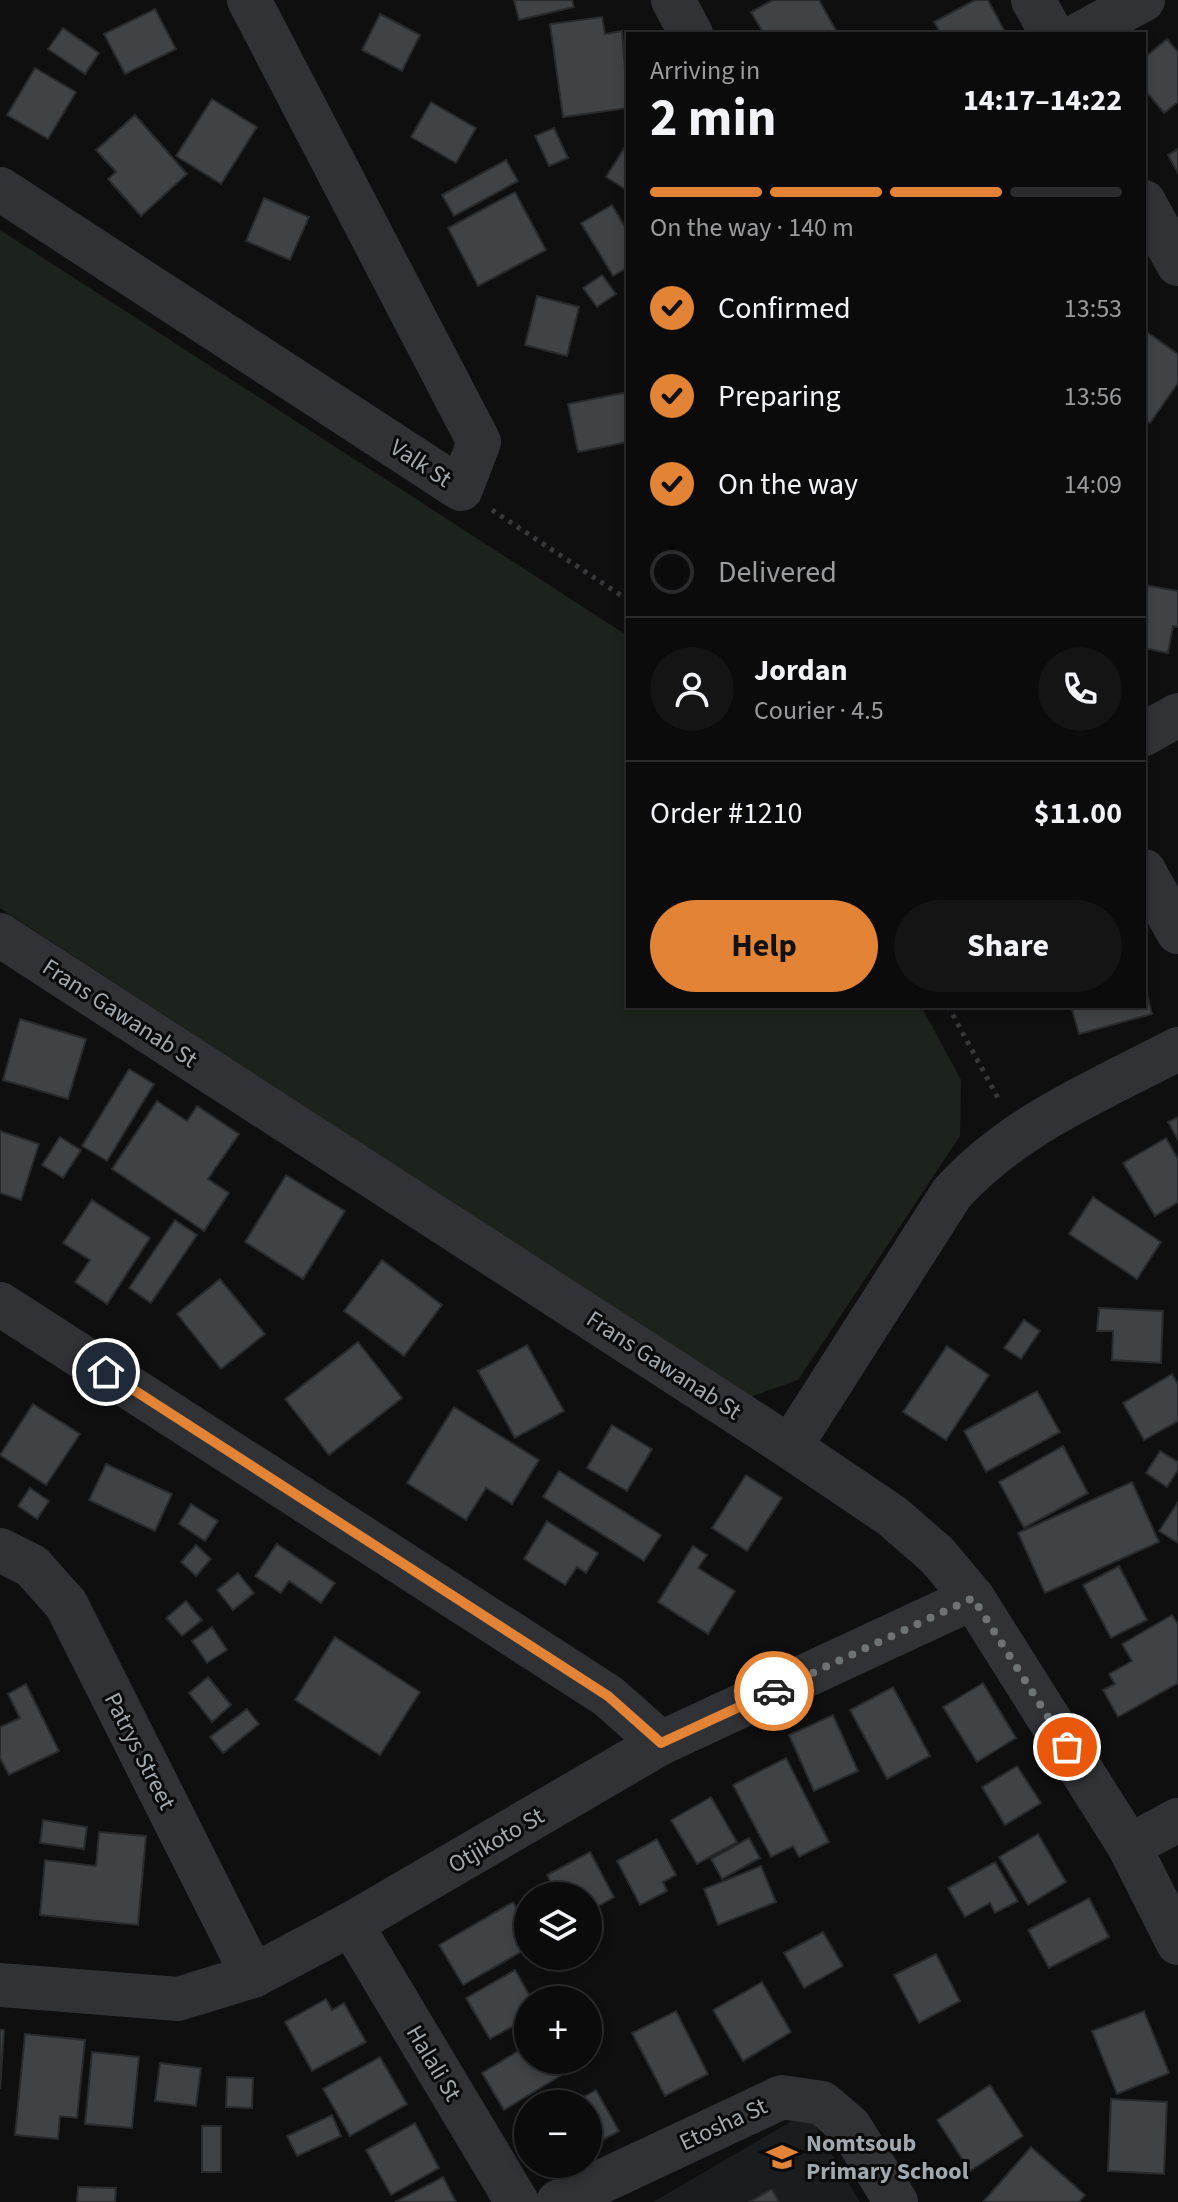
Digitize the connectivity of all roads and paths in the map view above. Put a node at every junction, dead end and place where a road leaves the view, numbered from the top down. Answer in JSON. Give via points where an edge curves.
{"nodes":[{"id":1,"x":249,"y":0,"type":"edge"},
{"id":2,"x":673,"y":0,"type":"edge"},
{"id":3,"x":1033,"y":0,"type":"edge"},
{"id":4,"x":1143,"y":0,"type":"edge"},
{"id":5,"x":690,"y":32,"type":"edge"},
{"id":6,"x":1051,"y":32,"type":"edge"},
{"id":7,"x":1084,"y":32,"type":"edge"},
{"id":8,"x":0,"y":189,"type":"edge"},
{"id":9,"x":1146,"y":206,"type":"edge"},
{"id":10,"x":1178,"y":264,"type":"edge"},
{"id":11,"x":461,"y":489,"type":"junction"},
{"id":12,"x":626,"y":599,"type":"edge"},
{"id":13,"x":1178,"y":715,"type":"edge"},
{"id":14,"x":1146,"y":733,"type":"edge"},
{"id":15,"x":1146,"y":875,"type":"edge"},
{"id":16,"x":1178,"y":932,"type":"edge"},
{"id":17,"x":0,"y":935,"type":"edge"},
{"id":18,"x":949,"y":1008,"type":"edge"},
{"id":19,"x":1178,"y":1049,"type":"edge"},
{"id":20,"x":1017,"y":1133,"type":"junction"},
{"id":21,"x":0,"y":1304,"type":"edge"},
{"id":22,"x":790,"y":1447,"type":"junction"},
{"id":23,"x":0,"y":1550,"type":"edge"},
{"id":24,"x":973,"y":1598,"type":"junction"},
{"id":25,"x":661,"y":1743,"type":"junction"},
{"id":26,"x":1178,"y":1820,"type":"edge"},
{"id":27,"x":1129,"y":1846,"type":"junction"},
{"id":28,"x":351,"y":1924,"type":"junction"},
{"id":29,"x":1178,"y":1943,"type":"edge"},
{"id":30,"x":253,"y":1976,"type":"junction"},
{"id":31,"x":0,"y":1985,"type":"edge"},
{"id":32,"x":517,"y":2202,"type":"edge"},
{"id":33,"x":558,"y":2202,"type":"edge"},
{"id":34,"x":896,"y":2202,"type":"edge"}],
"edges":[{"from":1,"to":11,"type":"street","name":"Valk St","via":[[479,442]]},
{"from":2,"to":5,"type":"street"},
{"from":3,"to":6,"type":"street"},
{"from":4,"to":7,"type":"street"},
{"from":8,"to":11,"type":"street","name":"Valk St"},
{"from":9,"to":10,"type":"street"},
{"from":11,"to":12,"type":"path"},
{"from":13,"to":14,"type":"street"},
{"from":15,"to":16,"type":"street"},
{"from":17,"to":22,"type":"street","name":"Frans Gawanab St"},
{"from":18,"to":20,"type":"path"},
{"from":19,"to":20,"type":"street"},
{"from":20,"to":22,"type":"street","via":[[952,1193]]},
{"from":21,"to":25,"type":"street","via":[[608,1696]]},
{"from":22,"to":24,"type":"street","name":"Frans Gawanab St","via":[[892,1516],[937,1555]]},
{"from":23,"to":30,"type":"street","name":"Patrys Street","via":[[32,1566],[66,1604]]},
{"from":24,"to":25,"type":"street","name":"Otjikoto St"},
{"from":24,"to":27,"type":"street","name":"Frans Gawanab St"},
{"from":25,"to":28,"type":"street","name":"Otjikoto St"},
{"from":26,"to":27,"type":"street"},
{"from":27,"to":29,"type":"street","name":"Frans Gawanab St"},
{"from":28,"to":30,"type":"street","name":"Otjikoto St"},
{"from":28,"to":32,"type":"street","name":"Halali St"},
{"from":30,"to":31,"type":"street","name":"Otjikoto St","via":[[178,1999]]},
{"from":33,"to":34,"type":"street","name":"Etosha St","via":[[782,2097],[822,2103],[850,2127]]}]}
